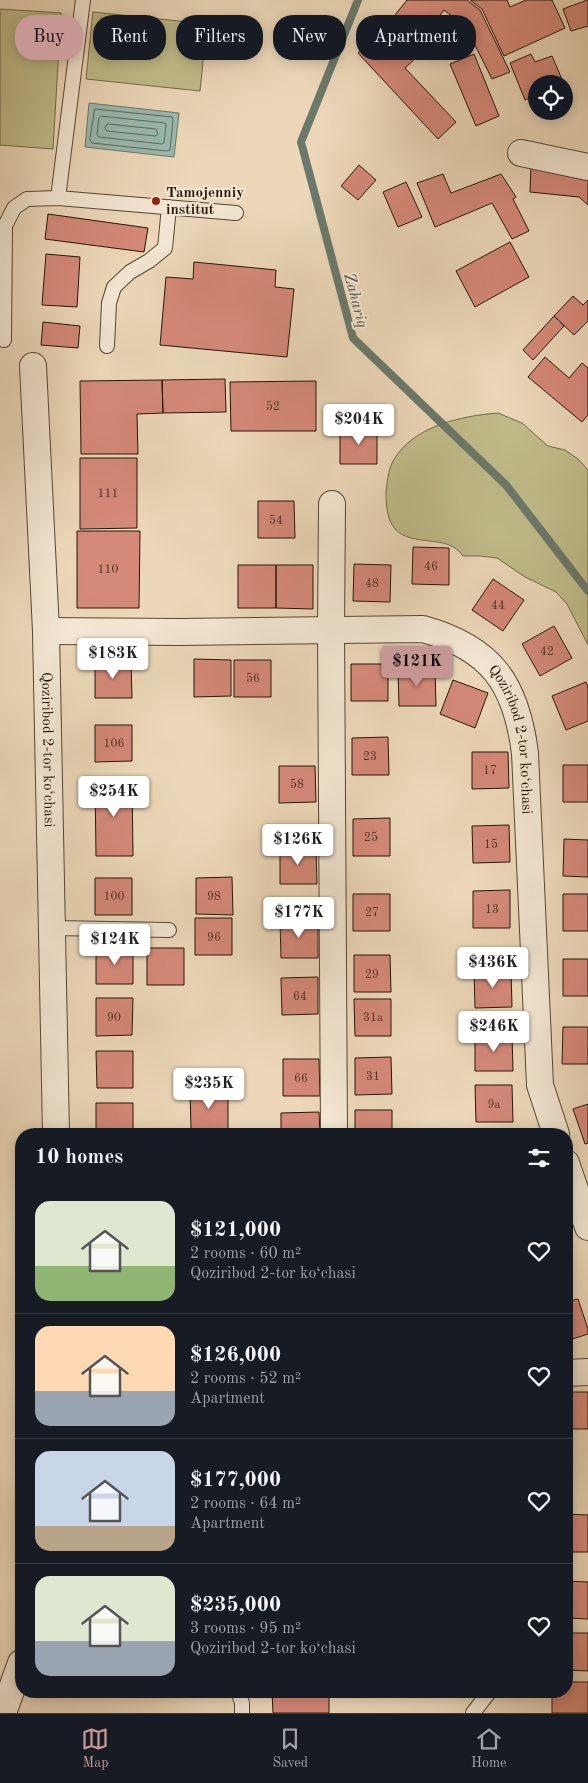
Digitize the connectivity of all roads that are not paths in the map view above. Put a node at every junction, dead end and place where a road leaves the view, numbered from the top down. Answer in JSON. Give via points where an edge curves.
{"nodes":[{"id":1,"x":83,"y":0,"type":"edge"},
{"id":2,"x":521,"y":153,"type":"dead end"},
{"id":3,"x":588,"y":167,"type":"edge"},
{"id":4,"x":58,"y":198,"type":"junction"},
{"id":5,"x":169,"y":208,"type":"junction"},
{"id":6,"x":236,"y":213,"type":"dead end"},
{"id":7,"x":4,"y":340,"type":"dead end"},
{"id":8,"x":107,"y":346,"type":"dead end"},
{"id":9,"x":33,"y":366,"type":"dead end"},
{"id":10,"x":332,"y":504,"type":"dead end"},
{"id":11,"x":331,"y":629,"type":"junction"},
{"id":12,"x":46,"y":631,"type":"junction"},
{"id":13,"x":53,"y":928,"type":"junction"},
{"id":14,"x":169,"y":930,"type":"dead end"},
{"id":15,"x":56,"y":1128,"type":"edge"},
{"id":16,"x":334,"y":1128,"type":"edge"},
{"id":17,"x":554,"y":1128,"type":"edge"},
{"id":18,"x":573,"y":1183,"type":"edge"},
{"id":19,"x":588,"y":1227,"type":"edge"},
{"id":20,"x":588,"y":1372,"type":"edge"},
{"id":21,"x":573,"y":1373,"type":"edge"},
{"id":22,"x":15,"y":1683,"type":"edge"},
{"id":23,"x":241,"y":1698,"type":"edge"},
{"id":24,"x":485,"y":1698,"type":"edge"},
{"id":25,"x":2,"y":1713,"type":"edge"},
{"id":26,"x":242,"y":1713,"type":"edge"},
{"id":27,"x":473,"y":1713,"type":"edge"}],
"edges":[{"from":1,"to":4,"type":"lane"},
{"from":2,"to":3,"type":"street"},
{"from":4,"to":5,"type":"lane"},
{"from":4,"to":7,"type":"lane","via":[[26,199],[14,208],[5,226]]},
{"from":5,"to":6,"type":"lane"},
{"from":5,"to":8,"type":"lane","via":[[165,248],[114,287],[109,303]]},
{"from":9,"to":12,"type":"street","name":"Qoziribod 2-tor ko‘chasi"},
{"from":10,"to":11,"type":"street"},
{"from":11,"to":12,"type":"street","name":"Qoziribod 2-tor ko‘chasi"},
{"from":11,"to":16,"type":"street"},
{"from":11,"to":17,"type":"street","name":"Qoziribod 2-tor ko‘chasi","via":[[423,629],[445,635],[485,659],[500,676],[510,695],[518,714],[525,753],[540,1084]]},
{"from":12,"to":13,"type":"street","name":"Qoziribod 2-tor ko‘chasi"},
{"from":13,"to":14,"type":"lane"},
{"from":13,"to":15,"type":"street","name":"Qoziribod 2-tor ko‘chasi"},
{"from":18,"to":19,"type":"street"},
{"from":20,"to":21,"type":"street"},
{"from":22,"to":25,"type":"street"},
{"from":23,"to":26,"type":"lane"},
{"from":24,"to":27,"type":"lane"}]}
